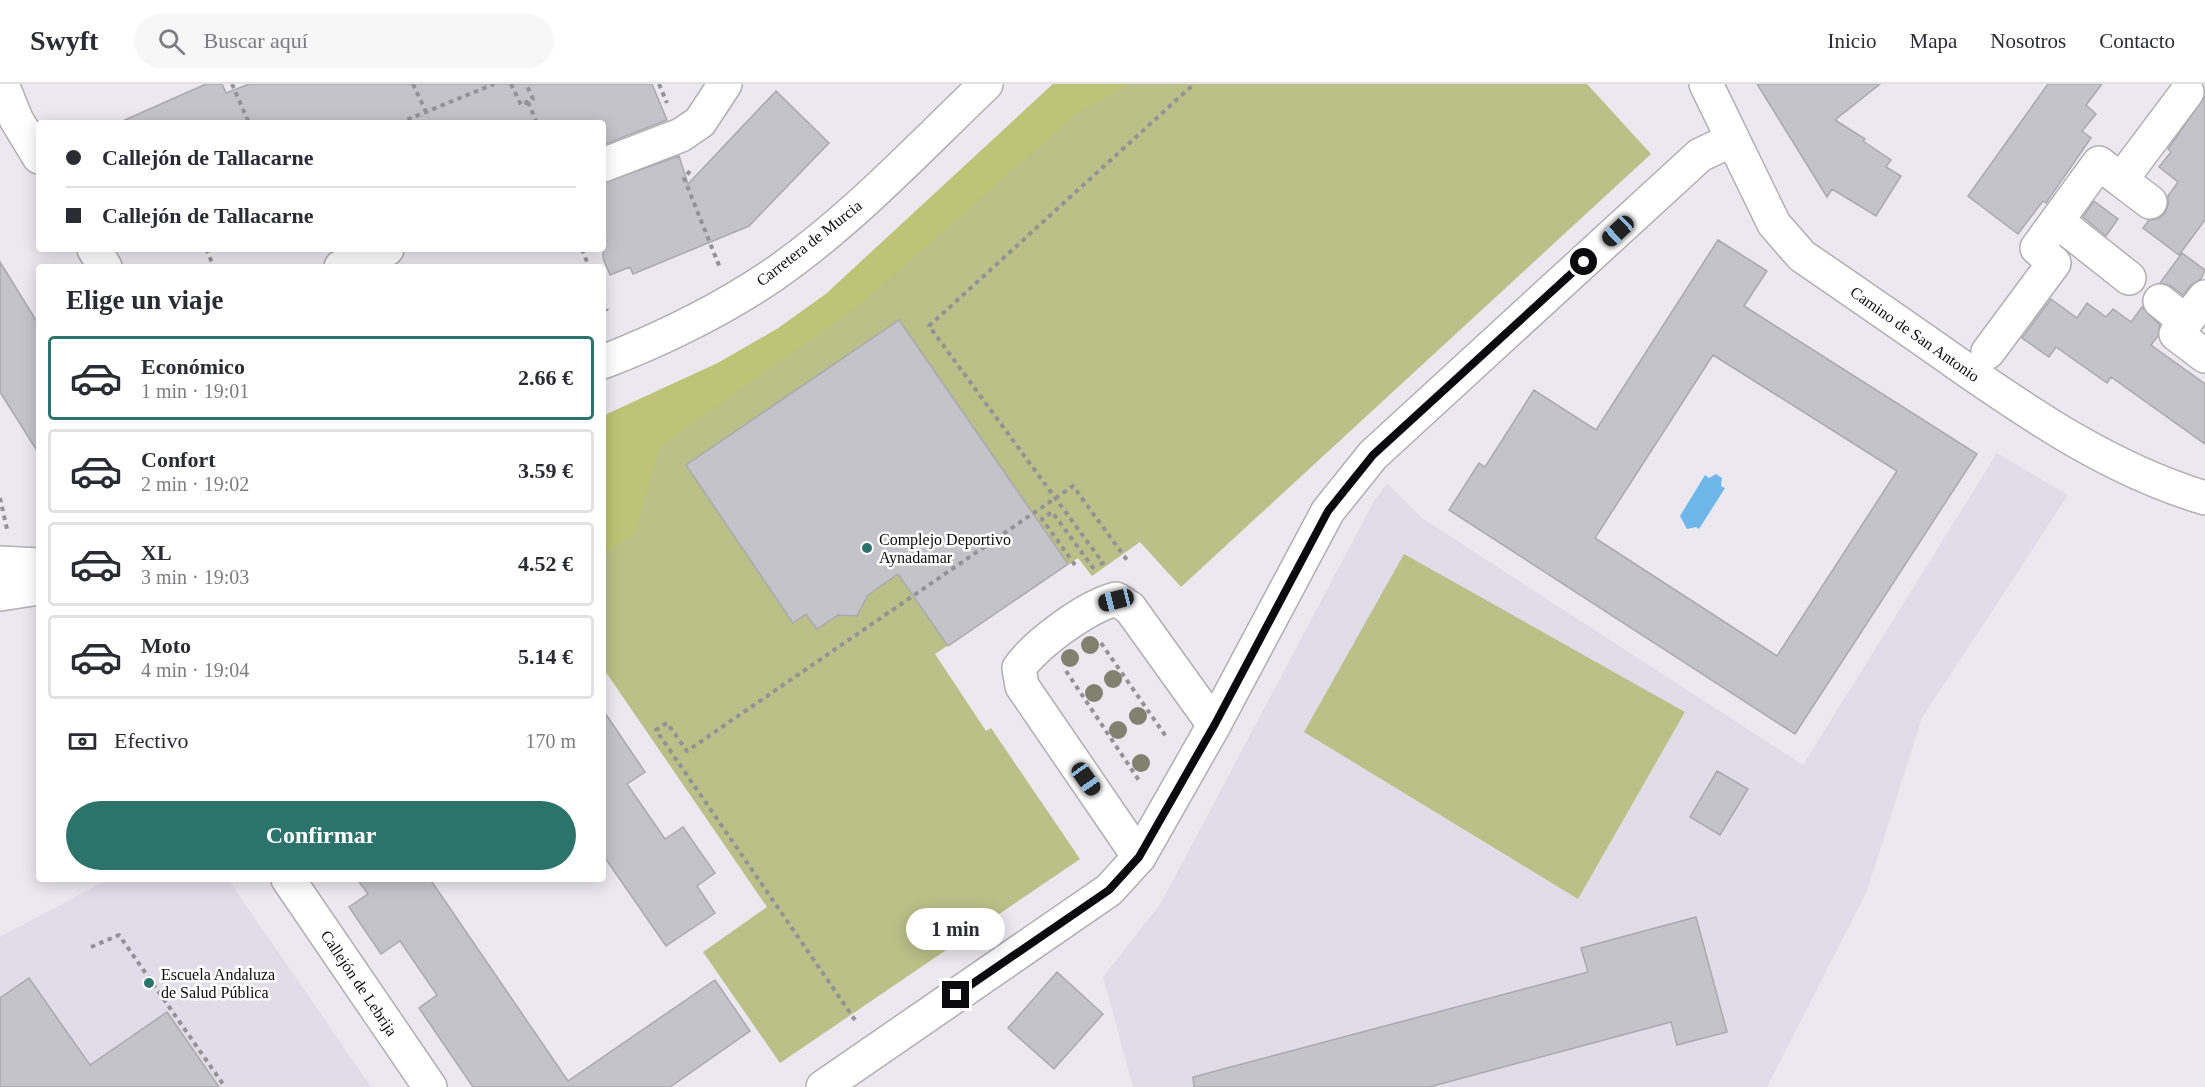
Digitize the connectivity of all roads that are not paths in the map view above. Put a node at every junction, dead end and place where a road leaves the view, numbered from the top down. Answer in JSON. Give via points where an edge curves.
{"nodes":[{"id":1,"x":2,"y":84,"type":"edge"},
{"id":2,"x":725,"y":84,"type":"edge"},
{"id":3,"x":987,"y":84,"type":"edge"},
{"id":4,"x":1706,"y":84,"type":"edge"},
{"id":5,"x":2190,"y":94,"type":"edge"},
{"id":6,"x":1732,"y":140,"type":"junction"},
{"id":7,"x":36,"y":153,"type":"edge"},
{"id":8,"x":606,"y":164,"type":"edge"},
{"id":9,"x":2101,"y":186,"type":"junction"},
{"id":10,"x":2150,"y":202,"type":"dead end"},
{"id":11,"x":2057,"y":221,"type":"junction"},
{"id":12,"x":379,"y":252,"type":"edge"},
{"id":13,"x":349,"y":264,"type":"edge"},
{"id":14,"x":2129,"y":278,"type":"dead end"},
{"id":15,"x":2160,"y":301,"type":"dead end"},
{"id":16,"x":2196,"y":309,"type":"edge"},
{"id":17,"x":1988,"y":352,"type":"dead end"},
{"id":18,"x":2205,"y":356,"type":"edge"},
{"id":19,"x":606,"y":361,"type":"edge"},
{"id":20,"x":2205,"y":498,"type":"edge"},
{"id":21,"x":4,"y":549,"type":"edge"},
{"id":22,"x":36,"y":564,"type":"edge"},
{"id":23,"x":36,"y":588,"type":"edge"},
{"id":24,"x":0,"y":594,"type":"edge"},
{"id":25,"x":1215,"y":724,"type":"junction"},
{"id":26,"x":1139,"y":857,"type":"junction"},
{"id":27,"x":290,"y":882,"type":"edge"},
{"id":28,"x":430,"y":1087,"type":"edge"},
{"id":29,"x":823,"y":1087,"type":"edge"}],
"edges":[{"from":1,"to":7,"type":"street"},
{"from":2,"to":8,"type":"street","via":[[699,122],[681,135]]},
{"from":3,"to":19,"type":"street","name":"Carretera de Murcia","via":[[843,220],[774,274],[686,326]]},
{"from":4,"to":6,"type":"street","name":"Camino de San Antonio"},
{"from":5,"to":9,"type":"street"},
{"from":6,"to":20,"type":"street","name":"Camino de San Antonio","via":[[1774,224],[1802,256],[2058,433],[2145,477]]},
{"from":6,"to":25,"type":"street","via":[[1700,155],[1373,455],[1328,511]]},
{"from":9,"to":10,"type":"street"},
{"from":9,"to":11,"type":"street"},
{"from":11,"to":14,"type":"street"},
{"from":11,"to":17,"type":"street","via":[[2037,248],[2054,263]]},
{"from":12,"to":13,"type":"street"},
{"from":15,"to":16,"type":"street"},
{"from":16,"to":18,"type":"street","via":[[2176,334]]},
{"from":21,"to":22,"type":"street"},
{"from":23,"to":24,"type":"street"},
{"from":25,"to":26,"type":"street"},
{"from":25,"to":26,"type":"street","via":[[1130,608],[1116,600],[1100,604],[1029,653],[1019,668],[1022,686]]},
{"from":26,"to":29,"type":"street","via":[[1109,890]]},
{"from":27,"to":28,"type":"street","name":"Callejón de Lebrija"}]}
